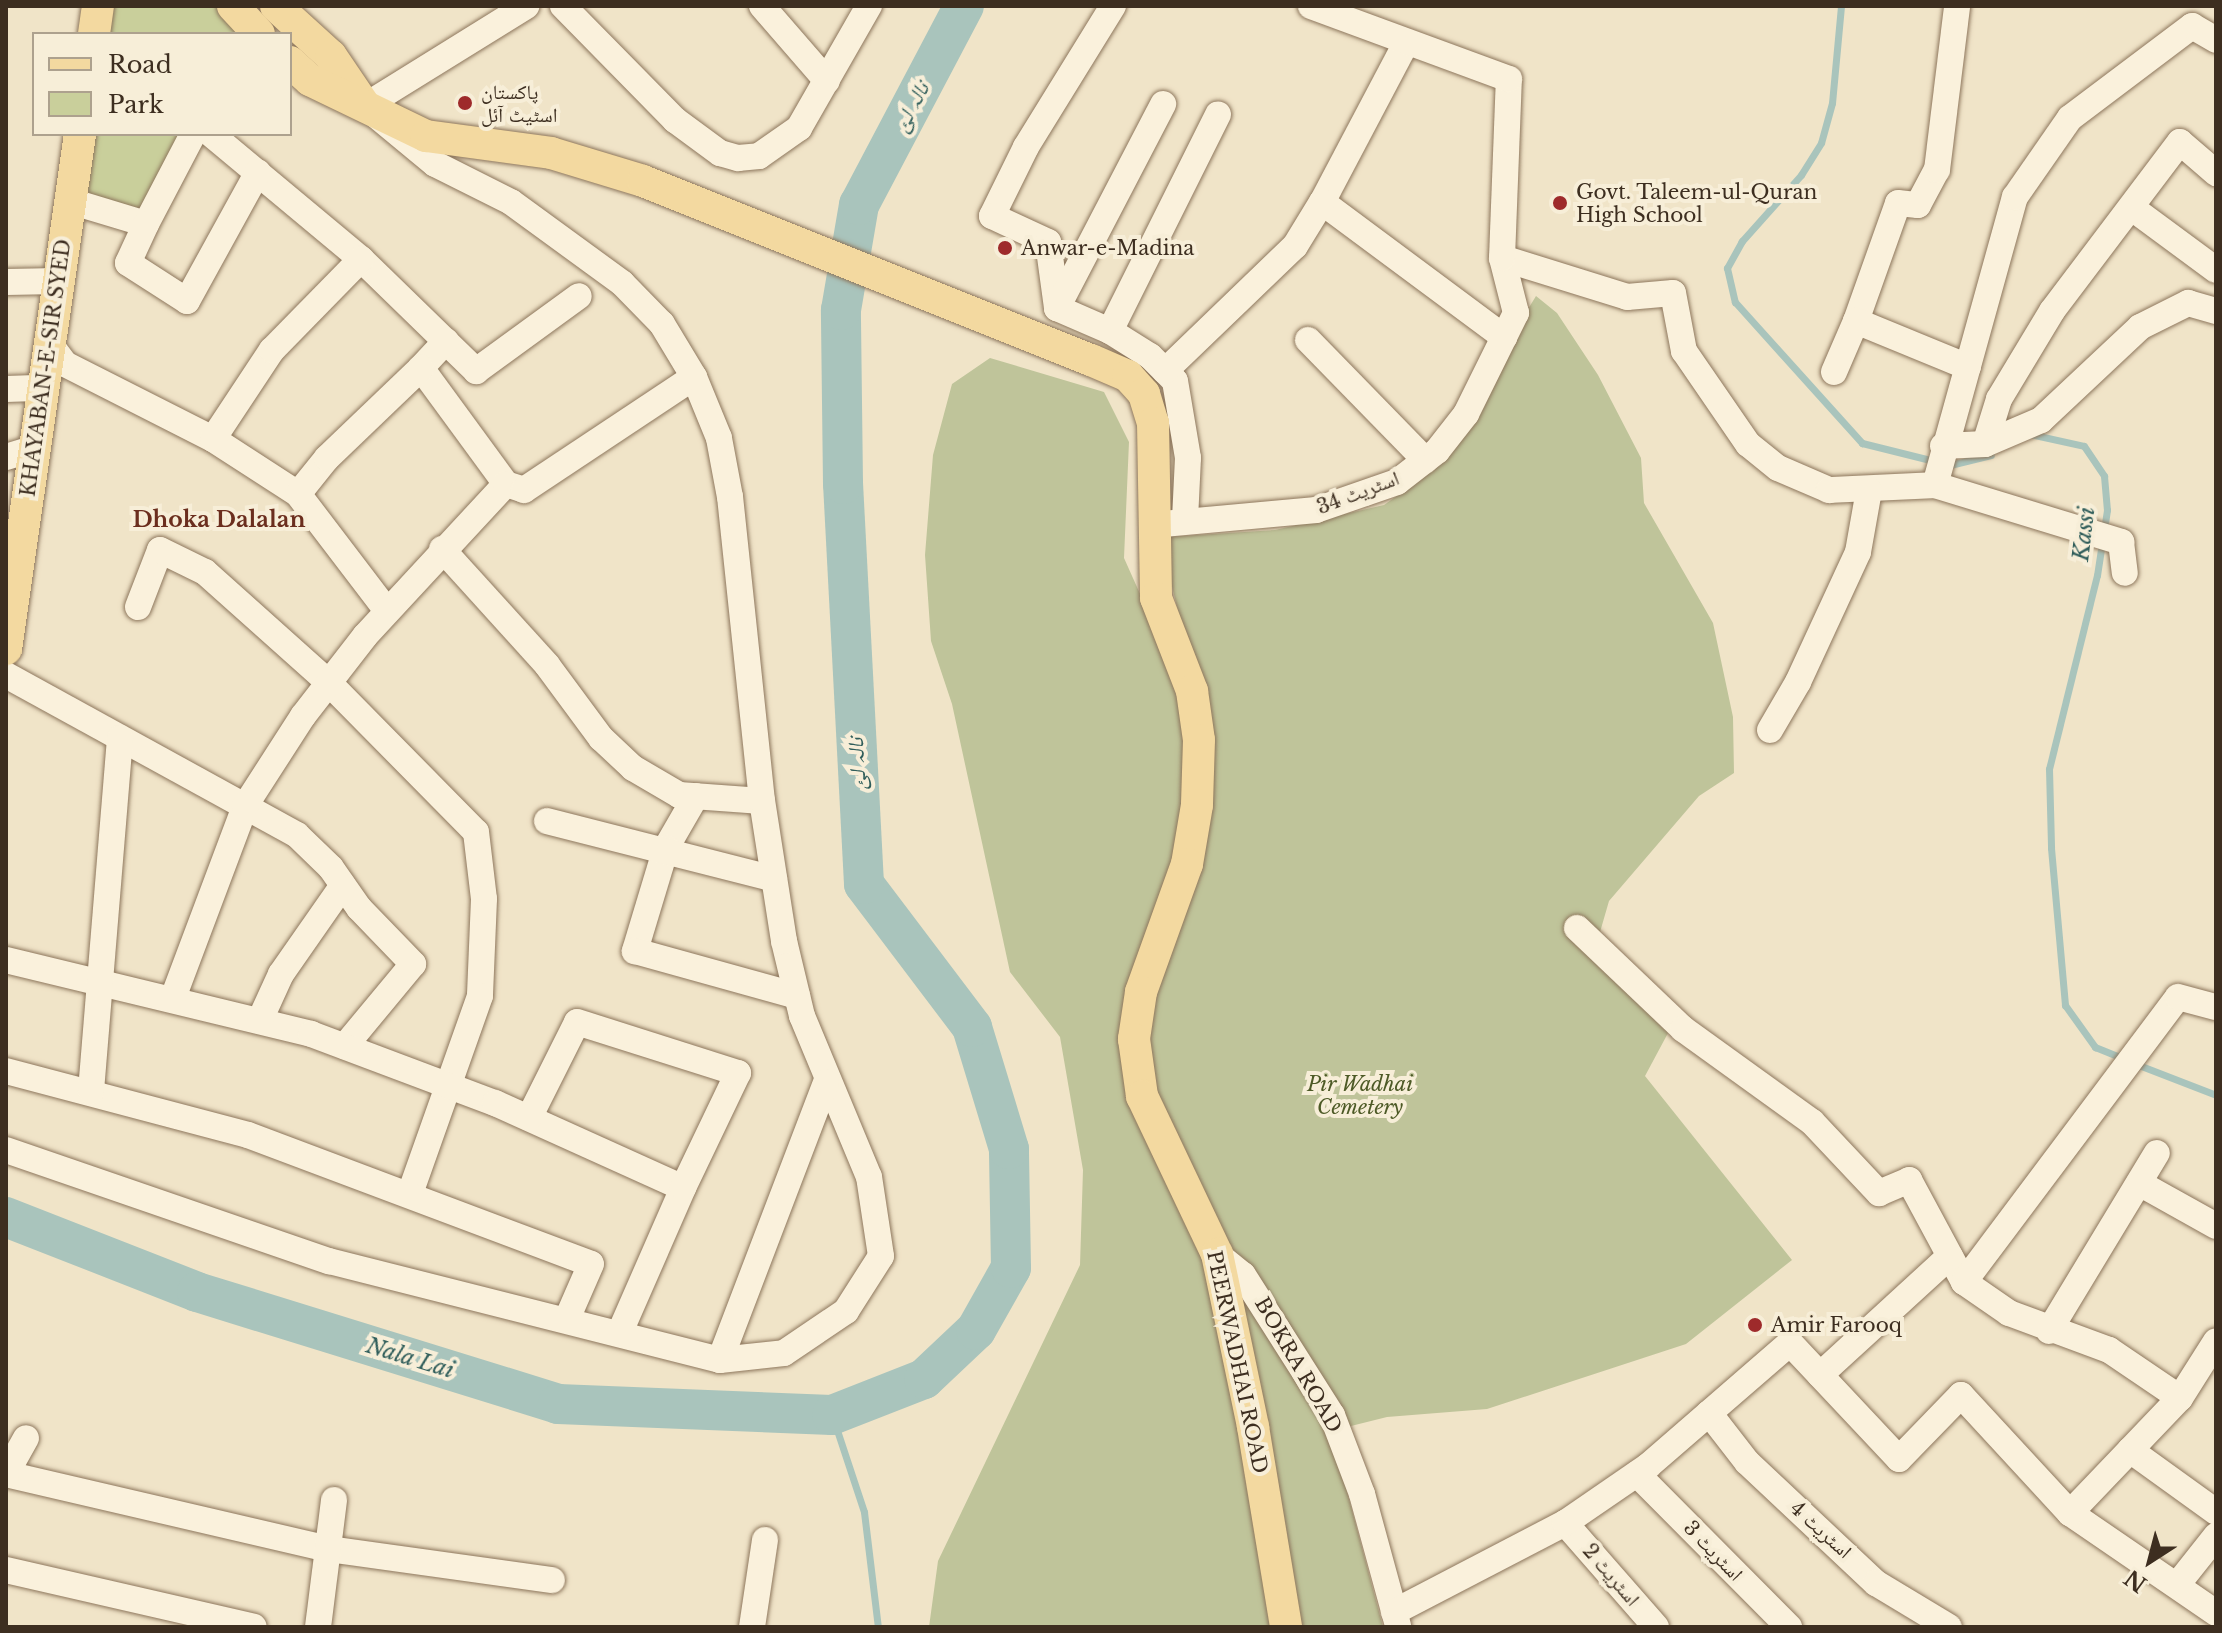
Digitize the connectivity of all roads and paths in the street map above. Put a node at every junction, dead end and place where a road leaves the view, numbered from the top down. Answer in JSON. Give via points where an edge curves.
{"nodes":[{"id":1,"x":98,"y":6,"type":"edge"},
{"id":2,"x":233,"y":6,"type":"edge"},
{"id":3,"x":526,"y":6,"type":"edge"},
{"id":4,"x":563,"y":6,"type":"edge"},
{"id":5,"x":762,"y":6,"type":"edge"},
{"id":6,"x":869,"y":6,"type":"edge"},
{"id":7,"x":1113,"y":6,"type":"edge"},
{"id":8,"x":1311,"y":6,"type":"edge"},
{"id":9,"x":1957,"y":6,"type":"edge"},
{"id":10,"x":263,"y":22,"type":"edge"},
{"id":11,"x":94,"y":32,"type":"edge"},
{"id":12,"x":283,"y":32,"type":"edge"},
{"id":13,"x":2213,"y":32,"type":"edge"},
{"id":14,"x":292,"y":36,"type":"edge"},
{"id":15,"x":1406,"y":43,"type":"junction"},
{"id":16,"x":292,"y":64,"type":"edge"},
{"id":17,"x":827,"y":81,"type":"junction"},
{"id":18,"x":1163,"y":104,"type":"dead end"},
{"id":19,"x":365,"y":106,"type":"junction"},
{"id":20,"x":1218,"y":114,"type":"dead end"},
{"id":21,"x":80,"y":136,"type":"edge"},
{"id":22,"x":192,"y":136,"type":"edge"},
{"id":23,"x":213,"y":136,"type":"edge"},
{"id":24,"x":258,"y":172,"type":"junction"},
{"id":25,"x":2216,"y":173,"type":"edge"},
{"id":26,"x":70,"y":201,"type":"junction"},
{"id":27,"x":1322,"y":202,"type":"junction"},
{"id":28,"x":2132,"y":208,"type":"junction"},
{"id":29,"x":146,"y":224,"type":"junction"},
{"id":30,"x":1502,"y":258,"type":"junction"},
{"id":31,"x":361,"y":259,"type":"junction"},
{"id":32,"x":2216,"y":270,"type":"edge"},
{"id":33,"x":59,"y":281,"type":"junction"},
{"id":34,"x":6,"y":282,"type":"edge"},
{"id":35,"x":579,"y":296,"type":"dead end"},
{"id":36,"x":1057,"y":308,"type":"junction"},
{"id":37,"x":2216,"y":311,"type":"edge"},
{"id":38,"x":1856,"y":321,"type":"junction"},
{"id":39,"x":1110,"y":331,"type":"junction"},
{"id":40,"x":1504,"y":337,"type":"junction"},
{"id":41,"x":1308,"y":340,"type":"dead end"},
{"id":42,"x":446,"y":341,"type":"junction"},
{"id":43,"x":50,"y":344,"type":"junction"},
{"id":44,"x":1968,"y":367,"type":"junction"},
{"id":45,"x":421,"y":368,"type":"junction"},
{"id":46,"x":1165,"y":371,"type":"junction"},
{"id":47,"x":1834,"y":372,"type":"dead end"},
{"id":48,"x":694,"y":377,"type":"junction"},
{"id":49,"x":43,"y":388,"type":"junction"},
{"id":50,"x":6,"y":389,"type":"edge"},
{"id":51,"x":213,"y":439,"type":"junction"},
{"id":52,"x":1985,"y":444,"type":"junction"},
{"id":53,"x":1943,"y":446,"type":"junction"},
{"id":54,"x":20,"y":453,"type":"edge"},
{"id":55,"x":1425,"y":460,"type":"junction"},
{"id":56,"x":506,"y":484,"type":"junction"},
{"id":57,"x":1935,"y":485,"type":"junction"},
{"id":58,"x":1869,"y":490,"type":"junction"},
{"id":59,"x":298,"y":494,"type":"junction"},
{"id":60,"x":1185,"y":520,"type":"junction"},
{"id":61,"x":1152,"y":525,"type":"junction"},
{"id":62,"x":442,"y":549,"type":"junction"},
{"id":63,"x":2125,"y":573,"type":"dead end"},
{"id":64,"x":138,"y":607,"type":"dead end"},
{"id":65,"x":387,"y":611,"type":"junction"},
{"id":66,"x":6,"y":649,"type":"edge"},
{"id":67,"x":6,"y":675,"type":"edge"},
{"id":68,"x":329,"y":683,"type":"junction"},
{"id":69,"x":1770,"y":730,"type":"dead end"},
{"id":70,"x":120,"y":738,"type":"junction"},
{"id":71,"x":696,"y":796,"type":"junction"},
{"id":72,"x":762,"y":801,"type":"junction"},
{"id":73,"x":245,"y":806,"type":"junction"},
{"id":74,"x":547,"y":821,"type":"dead end"},
{"id":75,"x":666,"y":848,"type":"junction"},
{"id":76,"x":774,"y":879,"type":"junction"},
{"id":77,"x":343,"y":885,"type":"junction"},
{"id":78,"x":1577,"y":928,"type":"dead end"},
{"id":79,"x":6,"y":960,"type":"edge"},
{"id":80,"x":100,"y":981,"type":"junction"},
{"id":81,"x":797,"y":996,"type":"junction"},
{"id":82,"x":173,"y":998,"type":"junction"},
{"id":83,"x":2216,"y":1007,"type":"edge"},
{"id":84,"x":260,"y":1020,"type":"junction"},
{"id":85,"x":345,"y":1046,"type":"junction"},
{"id":86,"x":6,"y":1071,"type":"edge"},
{"id":87,"x":826,"y":1083,"type":"junction"},
{"id":88,"x":451,"y":1085,"type":"junction"},
{"id":89,"x":91,"y":1091,"type":"junction"},
{"id":90,"x":529,"y":1118,"type":"junction"},
{"id":91,"x":6,"y":1150,"type":"edge"},
{"id":92,"x":2157,"y":1153,"type":"dead end"},
{"id":93,"x":2139,"y":1183,"type":"junction"},
{"id":94,"x":683,"y":1188,"type":"junction"},
{"id":95,"x":410,"y":1194,"type":"junction"},
{"id":96,"x":2216,"y":1226,"type":"edge"},
{"id":97,"x":1217,"y":1254,"type":"junction"},
{"id":98,"x":1950,"y":1256,"type":"junction"},
{"id":99,"x":1964,"y":1282,"type":"junction"},
{"id":100,"x":567,"y":1319,"type":"junction"},
{"id":101,"x":2049,"y":1331,"type":"junction"},
{"id":102,"x":620,"y":1332,"type":"junction"},
{"id":103,"x":2211,"y":1359,"type":"edge"},
{"id":104,"x":720,"y":1360,"type":"junction"},
{"id":105,"x":1820,"y":1375,"type":"junction"},
{"id":106,"x":2180,"y":1398,"type":"junction"},
{"id":107,"x":1709,"y":1413,"type":"junction"},
{"id":108,"x":26,"y":1438,"type":"dead end"},
{"id":109,"x":2130,"y":1450,"type":"junction"},
{"id":110,"x":6,"y":1474,"type":"edge"},
{"id":111,"x":1637,"y":1474,"type":"junction"},
{"id":112,"x":334,"y":1500,"type":"dead end"},
{"id":113,"x":2216,"y":1512,"type":"edge"},
{"id":114,"x":2070,"y":1513,"type":"junction"},
{"id":115,"x":1565,"y":1523,"type":"junction"},
{"id":116,"x":2216,"y":1536,"type":"edge"},
{"id":117,"x":765,"y":1540,"type":"dead end"},
{"id":118,"x":328,"y":1549,"type":"junction"},
{"id":119,"x":6,"y":1570,"type":"edge"},
{"id":120,"x":552,"y":1580,"type":"dead end"},
{"id":121,"x":2177,"y":1585,"type":"junction"},
{"id":122,"x":2216,"y":1613,"type":"edge"},
{"id":123,"x":1396,"y":1619,"type":"edge"},
{"id":124,"x":254,"y":1627,"type":"edge"},
{"id":125,"x":318,"y":1627,"type":"edge"},
{"id":126,"x":752,"y":1627,"type":"edge"},
{"id":127,"x":1286,"y":1627,"type":"edge"},
{"id":128,"x":1656,"y":1627,"type":"edge"},
{"id":129,"x":1789,"y":1627,"type":"edge"},
{"id":130,"x":1949,"y":1627,"type":"edge"}],
"edges":[{"from":1,"to":11,"type":"main road"},
{"from":2,"to":10,"type":"main road"},
{"from":3,"to":19,"type":"street"},
{"from":4,"to":17,"type":"street","via":[[675,120],[720,153],[759,156],[778,146],[799,128]]},
{"from":5,"to":17,"type":"street"},
{"from":6,"to":17,"type":"street"},
{"from":7,"to":36,"type":"street","via":[[1026,147],[992,216],[1048,242]]},
{"from":8,"to":15,"type":"street"},
{"from":9,"to":38,"type":"street","via":[[1937,170],[1918,205],[1898,203]]},
{"from":10,"to":12,"type":"main road"},
{"from":13,"to":44,"type":"street","via":[[2192,26],[2070,118],[2015,197]]},
{"from":14,"to":19,"type":"main road","via":[[331,56]]},
{"from":15,"to":27,"type":"street"},
{"from":15,"to":30,"type":"street","name":"اسٹریٹ 34","via":[[1509,79]]},
{"from":16,"to":19,"type":"main road","name":"PEERWADHAI ROAD","via":[[310,80]]},
{"from":18,"to":36,"type":"street"},
{"from":19,"to":48,"type":"street","via":[[435,164],[511,202],[622,283],[662,324]]},
{"from":19,"to":61,"type":"main road","name":"PEERWADHAI ROAD","via":[[426,136],[525,148],[643,181],[1128,376],[1144,394],[1153,423]]},
{"from":20,"to":39,"type":"street"},
{"from":21,"to":26,"type":"main road","name":"KHAYABAN-E-SIR SYED"},
{"from":22,"to":29,"type":"street"},
{"from":23,"to":24,"type":"street"},
{"from":24,"to":29,"type":"street","via":[[187,301],[128,263]]},
{"from":24,"to":31,"type":"street"},
{"from":25,"to":28,"type":"street","via":[[2180,142]]},
{"from":26,"to":29,"type":"street"},
{"from":26,"to":33,"type":"main road","name":"KHAYABAN-E-SIR SYED"},
{"from":27,"to":40,"type":"street"},
{"from":27,"to":46,"type":"street","via":[[1295,246]]},
{"from":28,"to":32,"type":"street"},
{"from":28,"to":52,"type":"street","via":[[2052,311],[1999,399]]},
{"from":30,"to":40,"type":"street","name":"اسٹریٹ 34","via":[[1516,313]]},
{"from":30,"to":58,"type":"street","via":[[1627,297],[1673,293],[1684,351],[1748,444],[1778,468],[1829,490]]},
{"from":31,"to":42,"type":"street"},
{"from":31,"to":51,"type":"street","via":[[272,350]]},
{"from":33,"to":34,"type":"street"},
{"from":33,"to":43,"type":"main road","name":"KHAYABAN-E-SIR SYED"},
{"from":35,"to":42,"type":"street","via":[[476,371]]},
{"from":36,"to":39,"type":"street"},
{"from":37,"to":52,"type":"street","via":[[2188,303],[2140,327],[2041,420]]},
{"from":38,"to":44,"type":"street"},
{"from":38,"to":47,"type":"street"},
{"from":39,"to":46,"type":"street"},
{"from":40,"to":55,"type":"street","name":"اسٹریٹ 34","via":[[1466,414]]},
{"from":41,"to":55,"type":"street"},
{"from":42,"to":45,"type":"street"},
{"from":43,"to":49,"type":"main road","name":"KHAYABAN-E-SIR SYED"},
{"from":43,"to":51,"type":"street","via":[[65,364]]},
{"from":44,"to":53,"type":"street"},
{"from":45,"to":56,"type":"street"},
{"from":45,"to":59,"type":"street","via":[[327,458]]},
{"from":46,"to":60,"type":"street","via":[[1175,381],[1184,418]]},
{"from":48,"to":56,"type":"street","via":[[524,490]]},
{"from":48,"to":72,"type":"street","via":[[719,438],[730,497]]},
{"from":49,"to":50,"type":"street"},
{"from":49,"to":54,"type":"main road","name":"KHAYABAN-E-SIR SYED"},
{"from":51,"to":59,"type":"street"},
{"from":52,"to":53,"type":"street"},
{"from":53,"to":57,"type":"street"},
{"from":54,"to":66,"type":"main road","name":"KHAYABAN-E-SIR SYED"},
{"from":55,"to":60,"type":"street","name":"اسٹریٹ 34","via":[[1397,482],[1316,510],[1244,520]]},
{"from":56,"to":62,"type":"street"},
{"from":57,"to":58,"type":"street"},
{"from":57,"to":63,"type":"street","via":[[2121,542]]},
{"from":58,"to":69,"type":"street","via":[[1858,552]]},
{"from":59,"to":65,"type":"street"},
{"from":60,"to":61,"type":"street","name":"اسٹریٹ 34"},
{"from":61,"to":97,"type":"main road","name":"PEERWADHAI ROAD","via":[[1156,598],[1192,691],[1199,753],[1187,864],[1141,992],[1134,1039],[1142,1096]]},
{"from":62,"to":65,"type":"street"},
{"from":62,"to":71,"type":"street","via":[[547,665],[601,738],[655,784]]},
{"from":64,"to":68,"type":"street","via":[[160,550],[205,572]]},
{"from":65,"to":68,"type":"street"},
{"from":67,"to":70,"type":"street"},
{"from":68,"to":73,"type":"street"},
{"from":68,"to":88,"type":"street","via":[[476,832],[484,899],[480,996]]},
{"from":70,"to":73,"type":"street"},
{"from":70,"to":80,"type":"street"},
{"from":71,"to":72,"type":"street"},
{"from":71,"to":75,"type":"street"},
{"from":72,"to":76,"type":"street"},
{"from":73,"to":77,"type":"street","via":[[297,835]]},
{"from":73,"to":82,"type":"street"},
{"from":74,"to":75,"type":"street"},
{"from":75,"to":76,"type":"street"},
{"from":75,"to":81,"type":"street","via":[[635,951]]},
{"from":76,"to":81,"type":"street"},
{"from":77,"to":84,"type":"street","via":[[281,974]]},
{"from":77,"to":85,"type":"street","via":[[413,964]]},
{"from":78,"to":98,"type":"street","via":[[1683,1029],[1812,1122],[1879,1193],[1909,1180]]},
{"from":79,"to":80,"type":"street"},
{"from":80,"to":82,"type":"street"},
{"from":80,"to":89,"type":"street"},
{"from":81,"to":87,"type":"street"},
{"from":82,"to":84,"type":"street"},
{"from":83,"to":99,"type":"street","via":[[2178,997]]},
{"from":84,"to":85,"type":"street"},
{"from":85,"to":88,"type":"street"},
{"from":86,"to":89,"type":"street"},
{"from":87,"to":104,"type":"street"},
{"from":87,"to":104,"type":"street","via":[[869,1177],[881,1256],[846,1311],[784,1353]]},
{"from":88,"to":90,"type":"street"},
{"from":88,"to":95,"type":"street"},
{"from":89,"to":95,"type":"street","via":[[248,1135]]},
{"from":90,"to":94,"type":"street"},
{"from":90,"to":94,"type":"street","via":[[577,1022],[738,1073]]},
{"from":91,"to":100,"type":"street","via":[[329,1261]]},
{"from":92,"to":93,"type":"street"},
{"from":93,"to":96,"type":"street"},
{"from":93,"to":101,"type":"street"},
{"from":94,"to":102,"type":"street"},
{"from":95,"to":100,"type":"street","via":[[591,1264]]},
{"from":97,"to":123,"type":"street","name":"BOKRA ROAD","via":[[1243,1275],[1332,1415],[1362,1494]]},
{"from":97,"to":127,"type":"main road","name":"PEERWADHAI ROAD"},
{"from":98,"to":99,"type":"street"},
{"from":98,"to":105,"type":"street"},
{"from":99,"to":101,"type":"street","via":[[2009,1313]]},
{"from":100,"to":102,"type":"street"},
{"from":101,"to":106,"type":"street","via":[[2109,1350]]},
{"from":102,"to":104,"type":"street"},
{"from":103,"to":106,"type":"street"},
{"from":105,"to":107,"type":"street","via":[[1790,1343]]},
{"from":105,"to":114,"type":"street","via":[[1899,1459],[1961,1395]]},
{"from":106,"to":109,"type":"street"},
{"from":107,"to":111,"type":"street"},
{"from":107,"to":130,"type":"street","name":"اسٹریٹ 4","via":[[1747,1462],[1876,1583]]},
{"from":108,"to":110,"type":"street"},
{"from":109,"to":113,"type":"street"},
{"from":109,"to":114,"type":"street"},
{"from":110,"to":118,"type":"street"},
{"from":111,"to":115,"type":"street"},
{"from":111,"to":129,"type":"street","name":"اسٹریٹ 3"},
{"from":112,"to":118,"type":"street"},
{"from":114,"to":121,"type":"street"},
{"from":115,"to":123,"type":"street"},
{"from":115,"to":128,"type":"street","name":"اسٹریٹ 2"},
{"from":116,"to":121,"type":"street"},
{"from":117,"to":126,"type":"street"},
{"from":118,"to":120,"type":"street"},
{"from":118,"to":125,"type":"street"},
{"from":119,"to":124,"type":"street"},
{"from":121,"to":122,"type":"street"}]}
